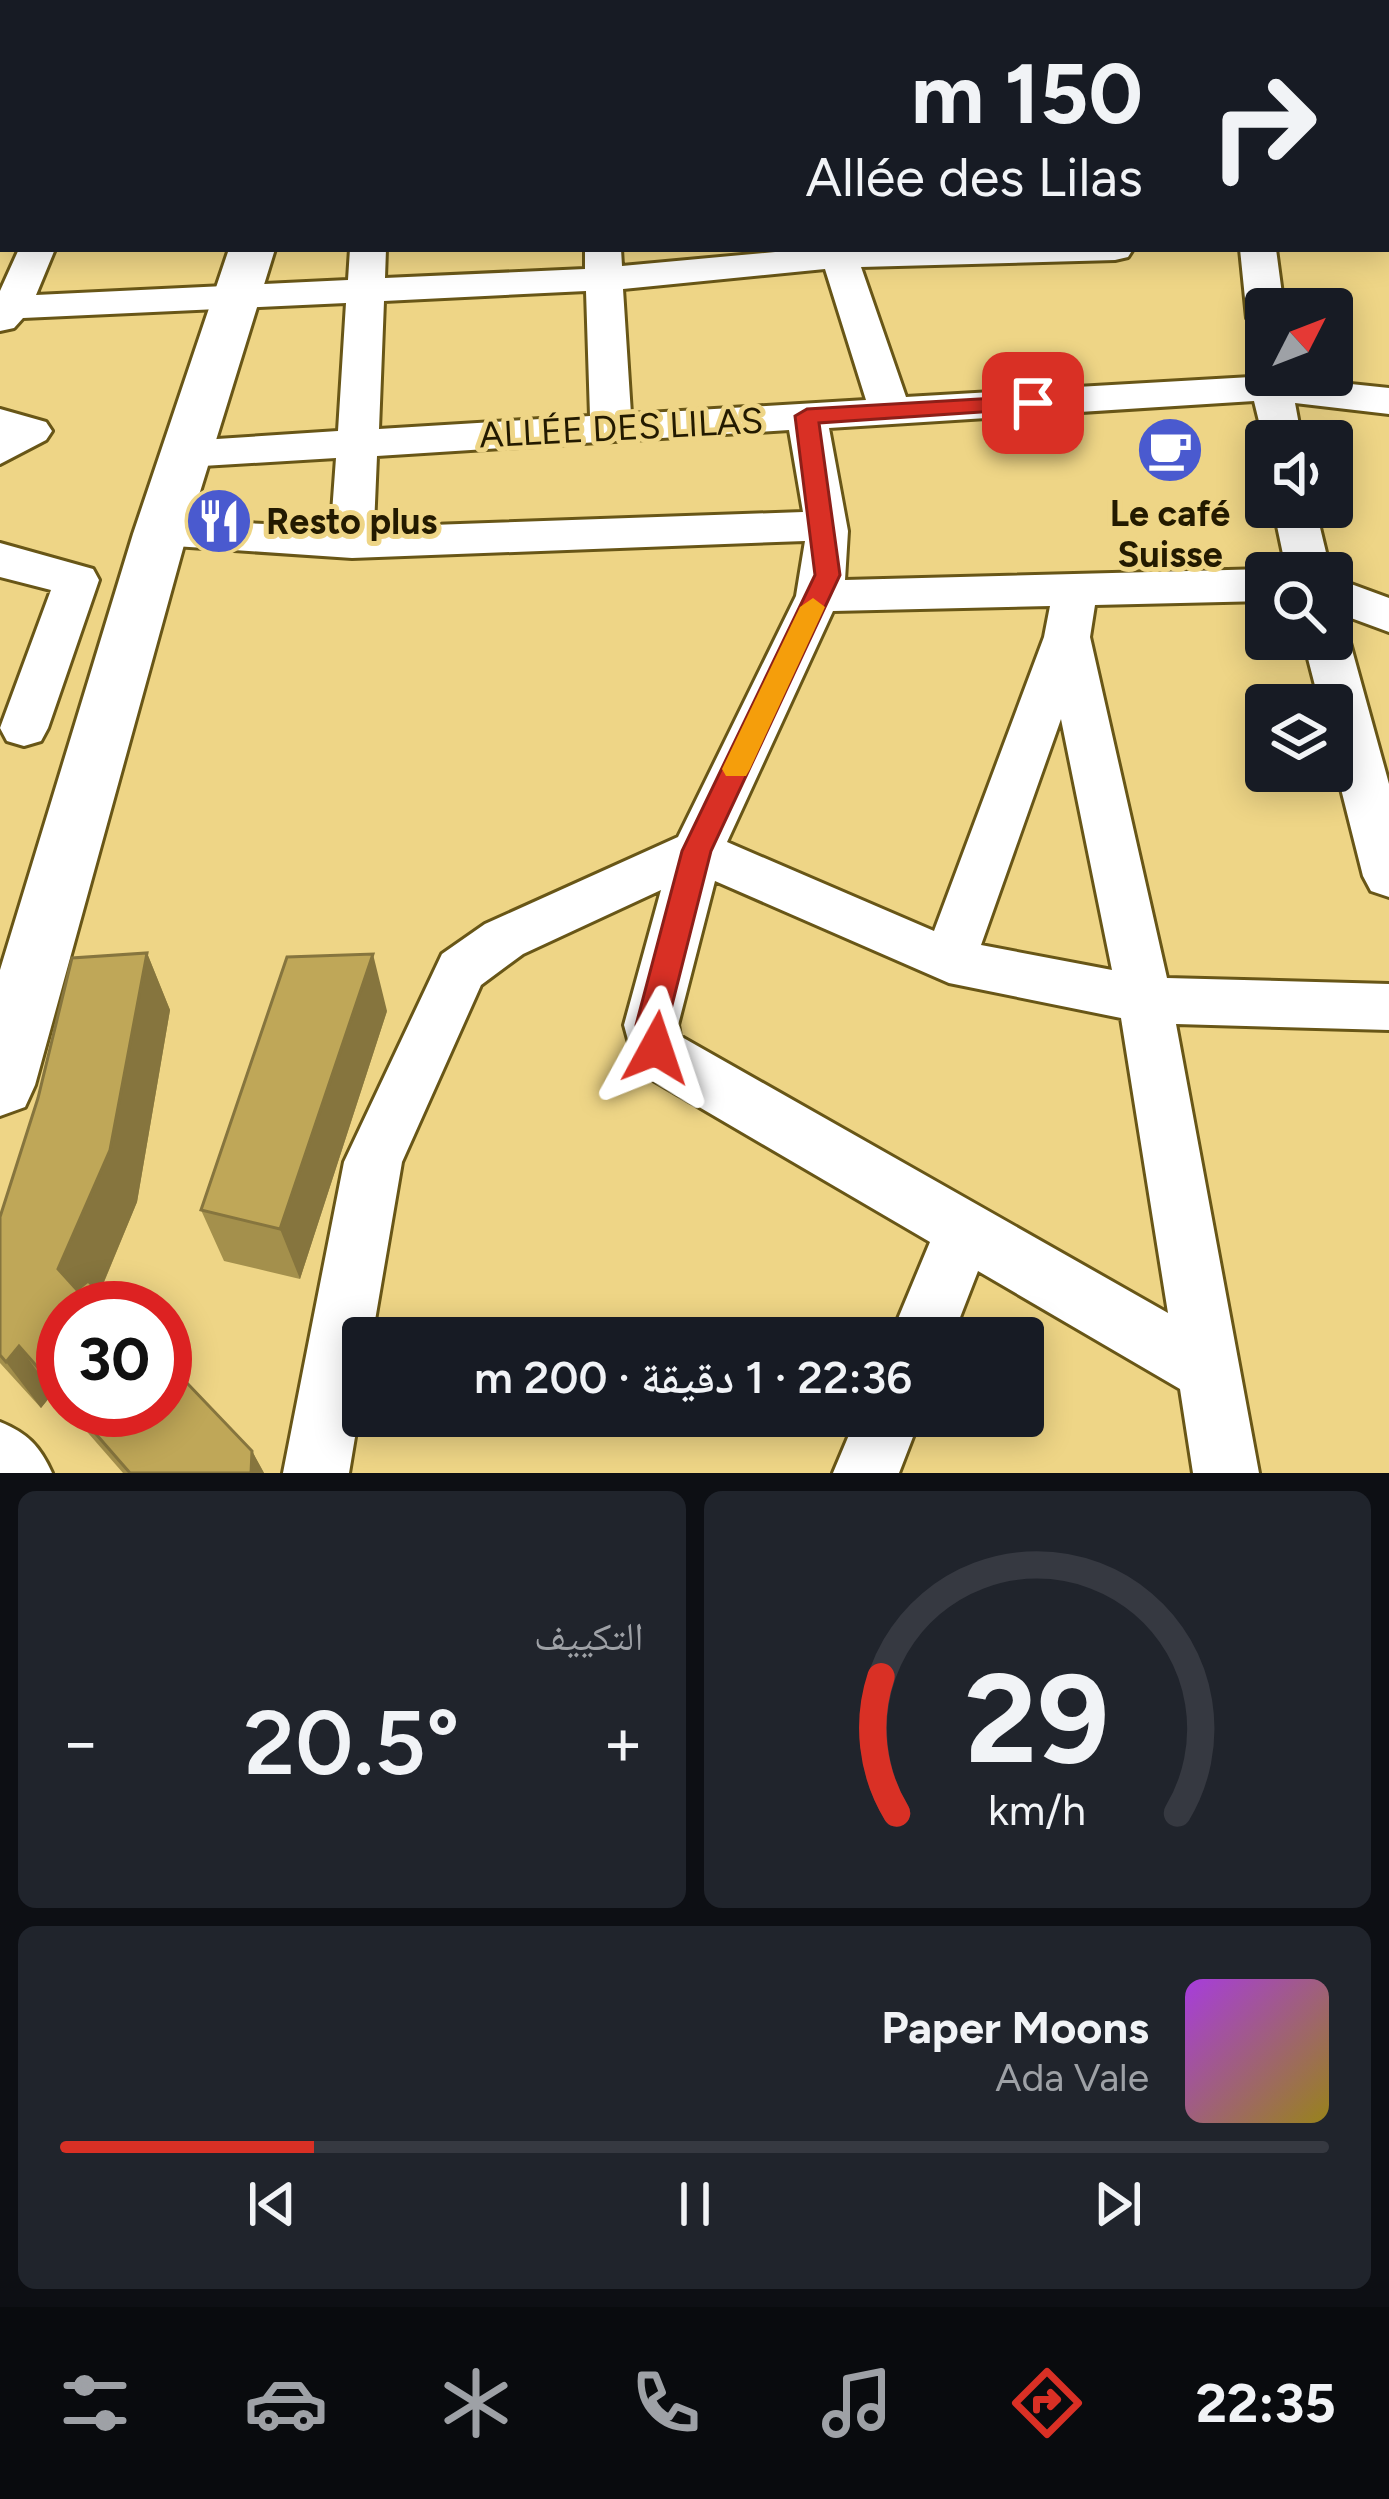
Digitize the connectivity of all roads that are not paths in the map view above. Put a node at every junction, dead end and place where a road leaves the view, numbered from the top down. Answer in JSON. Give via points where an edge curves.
{"nodes":[{"id":1,"x":36,"y":252,"type":"edge"},
{"id":2,"x":368,"y":252,"type":"edge"},
{"id":3,"x":943,"y":252,"type":"edge"},
{"id":4,"x":1258,"y":252,"type":"edge"},
{"id":5,"x":838,"y":253,"type":"edge"},
{"id":6,"x":605,"y":264,"type":"edge"},
{"id":7,"x":244,"y":273,"type":"edge"},
{"id":8,"x":1263,"y":288,"type":"edge"},
{"id":9,"x":364,"y":290,"type":"junction"},
{"id":10,"x":6,"y":314,"type":"edge"},
{"id":11,"x":1245,"y":384,"type":"edge"},
{"id":12,"x":1353,"y":395,"type":"edge"},
{"id":13,"x":1389,"y":401,"type":"edge"},
{"id":14,"x":890,"y":411,"type":"junction"},
{"id":15,"x":807,"y":416,"type":"junction"},
{"id":16,"x":0,"y":422,"type":"edge"},
{"id":17,"x":611,"y":428,"type":"junction"},
{"id":18,"x":358,"y":443,"type":"junction"},
{"id":19,"x":0,"y":452,"type":"edge"},
{"id":20,"x":186,"y":454,"type":"junction"},
{"id":21,"x":824,"y":526,"type":"junction"},
{"id":22,"x":160,"y":534,"type":"junction"},
{"id":23,"x":352,"y":543,"type":"junction"},
{"id":24,"x":0,"y":558,"type":"edge"},
{"id":25,"x":1245,"y":588,"type":"edge"},
{"id":26,"x":818,"y":596,"type":"junction"},
{"id":27,"x":1353,"y":601,"type":"edge"},
{"id":28,"x":1071,"y":613,"type":"junction"},
{"id":29,"x":1389,"y":616,"type":"edge"},
{"id":30,"x":1332,"y":660,"type":"edge"},
{"id":31,"x":106,"y":723,"type":"junction"},
{"id":32,"x":12,"y":729,"type":"edge"},
{"id":33,"x":697,"y":851,"type":"junction"},
{"id":34,"x":1389,"y":876,"type":"edge"},
{"id":35,"x":949,"y":961,"type":"junction"},
{"id":36,"x":1145,"y":1000,"type":"junction"},
{"id":37,"x":1389,"y":1007,"type":"edge"},
{"id":38,"x":0,"y":1085,"type":"edge"},
{"id":39,"x":965,"y":1229,"type":"junction"},
{"id":40,"x":929,"y":1317,"type":"edge"},
{"id":41,"x":1209,"y":1371,"type":"junction"},
{"id":42,"x":881,"y":1437,"type":"edge"},
{"id":43,"x":0,"y":1454,"type":"edge"},
{"id":44,"x":19,"y":1473,"type":"edge"},
{"id":45,"x":316,"y":1473,"type":"edge"},
{"id":46,"x":866,"y":1473,"type":"edge"},
{"id":47,"x":1226,"y":1473,"type":"edge"}],
"edges":[{"from":1,"to":10,"type":"street"},
{"from":2,"to":9,"type":"street"},
{"from":3,"to":5,"type":"street"},
{"from":4,"to":8,"type":"street"},
{"from":5,"to":6,"type":"street"},
{"from":5,"to":14,"type":"street"},
{"from":6,"to":9,"type":"street"},
{"from":6,"to":17,"type":"street"},
{"from":7,"to":9,"type":"street"},
{"from":7,"to":10,"type":"street"},
{"from":7,"to":20,"type":"main road"},
{"from":9,"to":18,"type":"street"},
{"from":11,"to":14,"type":"street","name":"ALLÉE DES LILAS"},
{"from":12,"to":13,"type":"street","name":"ALLÉE DES LILAS"},
{"from":14,"to":15,"type":"street","name":"ALLÉE DES LILAS"},
{"from":15,"to":17,"type":"street","name":"ALLÉE DES LILAS"},
{"from":15,"to":21,"type":"street"},
{"from":16,"to":19,"type":"street","via":[[32,431]]},
{"from":17,"to":18,"type":"street","name":"ALLÉE DES LILAS"},
{"from":18,"to":20,"type":"street","name":"ALLÉE DES LILAS"},
{"from":18,"to":23,"type":"street"},
{"from":20,"to":22,"type":"main road"},
{"from":21,"to":23,"type":"street"},
{"from":21,"to":26,"type":"street","via":[[827,575]]},
{"from":22,"to":23,"type":"street"},
{"from":22,"to":31,"type":"main road"},
{"from":24,"to":32,"type":"street","via":[[76,580]]},
{"from":25,"to":28,"type":"street"},
{"from":26,"to":28,"type":"street"},
{"from":26,"to":33,"type":"street"},
{"from":27,"to":29,"type":"street"},
{"from":28,"to":35,"type":"street"},
{"from":28,"to":36,"type":"street"},
{"from":30,"to":34,"type":"street"},
{"from":31,"to":32,"type":"street"},
{"from":31,"to":38,"type":"main road"},
{"from":33,"to":35,"type":"street"},
{"from":33,"to":39,"type":"street","via":[[651,1025],[656,1048]]},
{"from":33,"to":45,"type":"street","via":[[529,926],[461,970],[373,1162]]},
{"from":35,"to":36,"type":"street"},
{"from":36,"to":37,"type":"street"},
{"from":36,"to":41,"type":"street"},
{"from":39,"to":40,"type":"street"},
{"from":39,"to":41,"type":"street"},
{"from":41,"to":47,"type":"street"},
{"from":42,"to":46,"type":"street"},
{"from":43,"to":44,"type":"street"}]}
